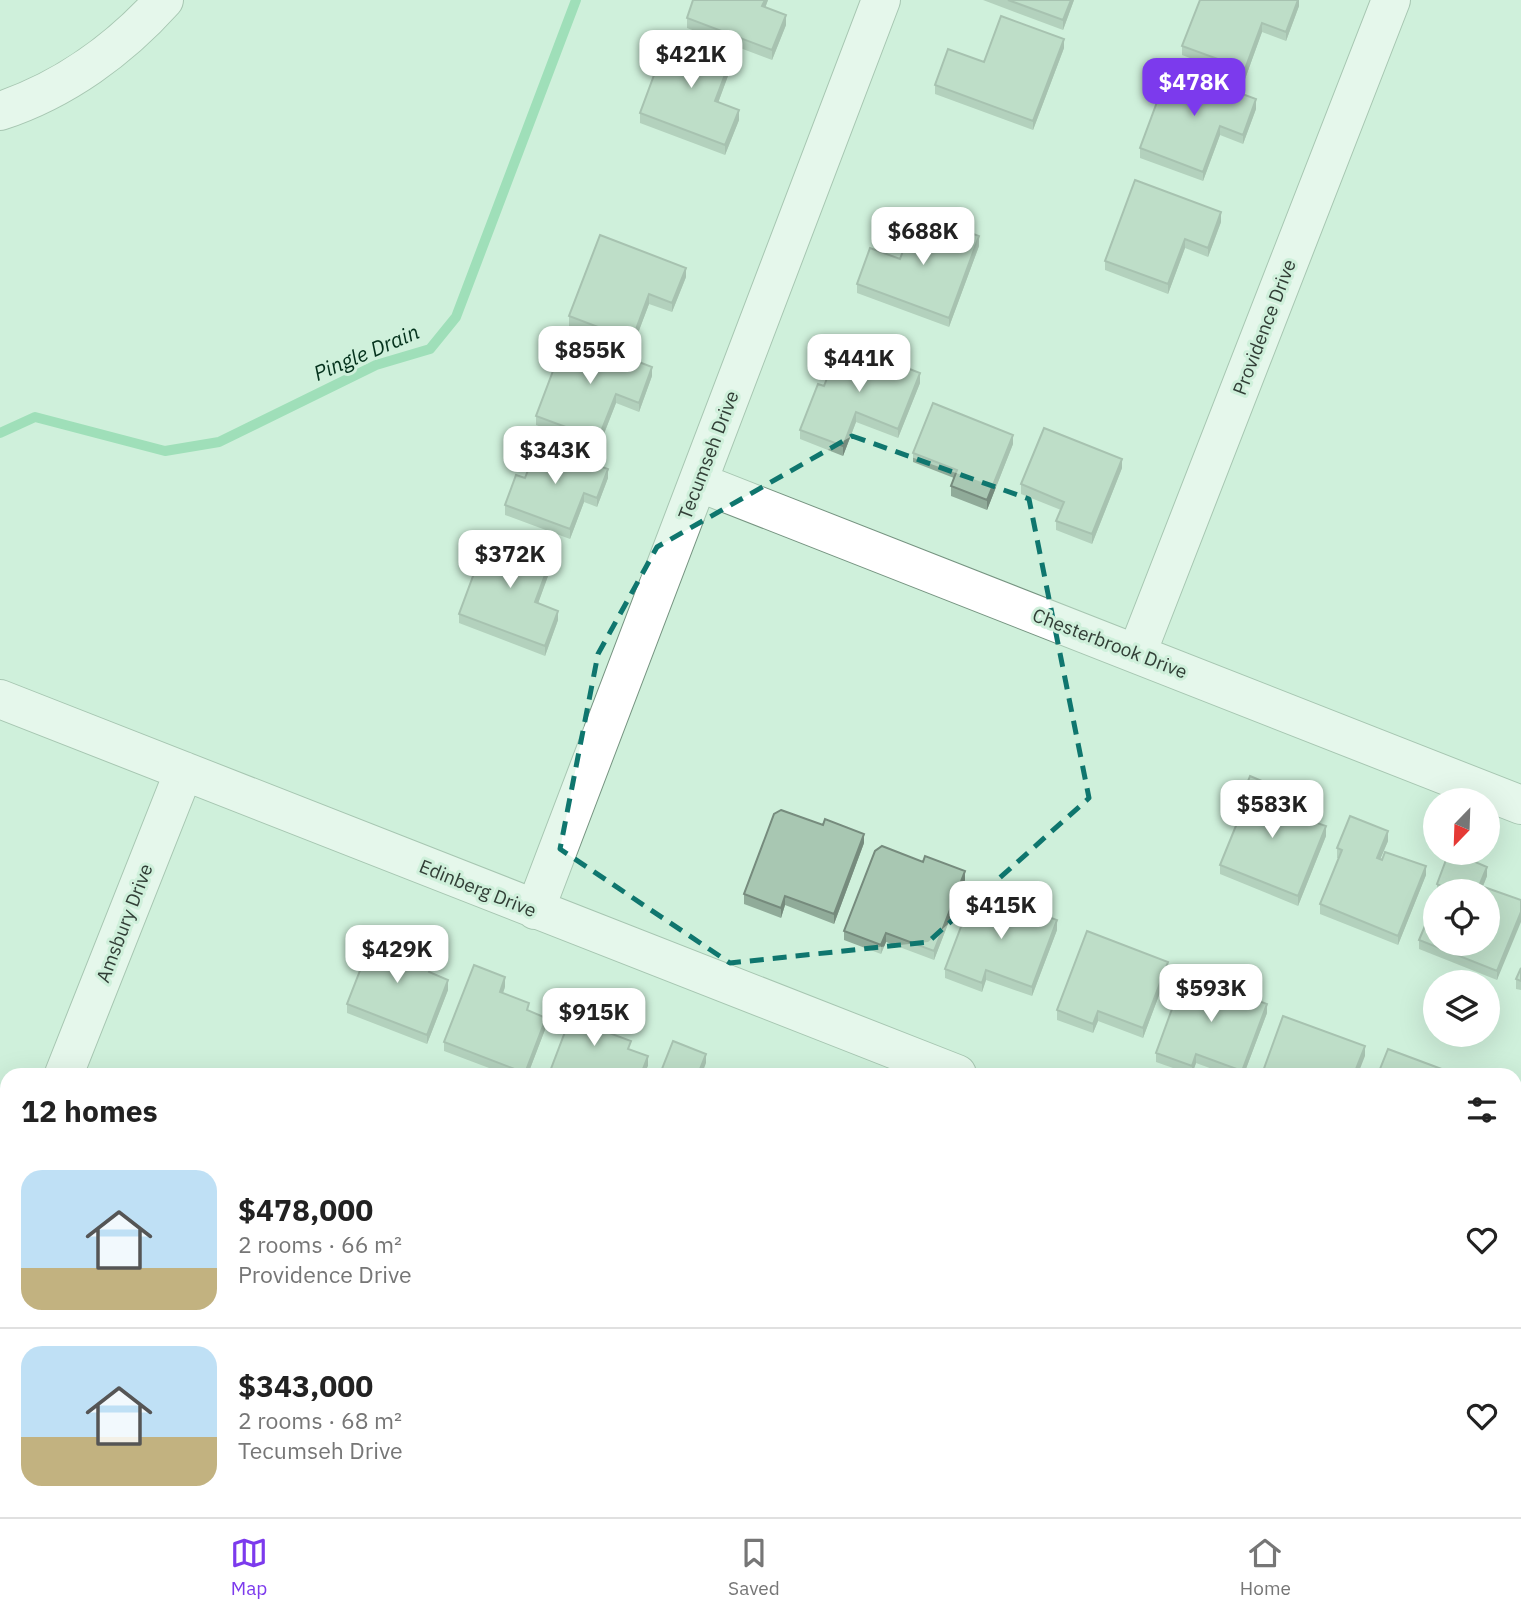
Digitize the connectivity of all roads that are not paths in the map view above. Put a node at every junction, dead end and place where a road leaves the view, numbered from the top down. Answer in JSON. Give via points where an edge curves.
{"nodes":[{"id":1,"x":164,"y":0,"type":"edge"},
{"id":2,"x":881,"y":0,"type":"edge"},
{"id":3,"x":1391,"y":0,"type":"edge"},
{"id":4,"x":0,"y":111,"type":"edge"},
{"id":5,"x":698,"y":482,"type":"junction"},
{"id":6,"x":1137,"y":653,"type":"junction"},
{"id":7,"x":0,"y":699,"type":"edge"},
{"id":8,"x":184,"y":771,"type":"junction"},
{"id":9,"x":1521,"y":806,"type":"edge"},
{"id":10,"x":535,"y":910,"type":"junction"},
{"id":11,"x":66,"y":1068,"type":"edge"},
{"id":12,"x":942,"y":1068,"type":"edge"}],
"edges":[{"from":1,"to":4,"type":"street","via":[[121,43],[85,70]]},
{"from":2,"to":5,"type":"street","name":"Tecumseh Drive"},
{"from":3,"to":6,"type":"street","name":"Providence Drive"},
{"from":5,"to":6,"type":"street","name":"Chesterbrook Drive"},
{"from":5,"to":10,"type":"street","name":"Tecumseh Drive"},
{"from":6,"to":9,"type":"street","name":"Chesterbrook Drive"},
{"from":7,"to":8,"type":"street","name":"Edinberg Drive"},
{"from":8,"to":10,"type":"street","name":"Edinberg Drive"},
{"from":8,"to":11,"type":"street","name":"Amsbury Drive"},
{"from":10,"to":12,"type":"street","name":"Edinberg Drive"}]}
